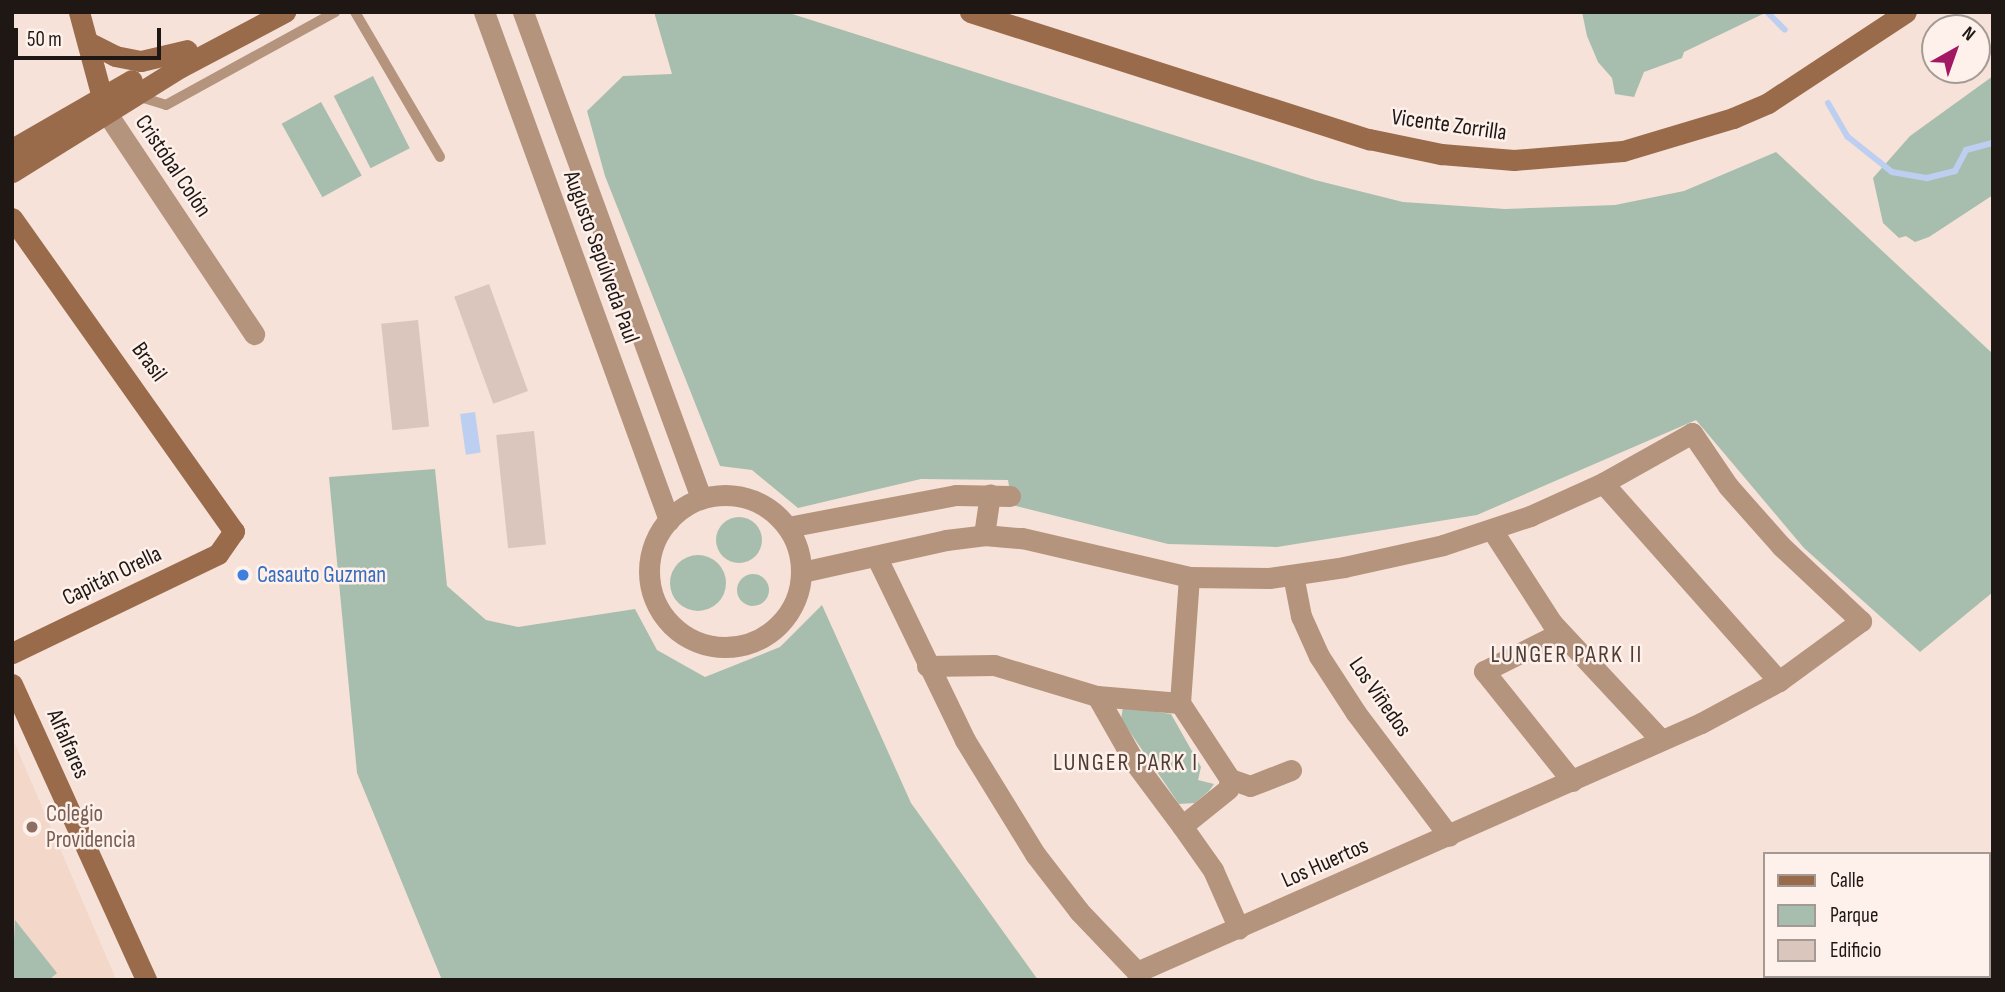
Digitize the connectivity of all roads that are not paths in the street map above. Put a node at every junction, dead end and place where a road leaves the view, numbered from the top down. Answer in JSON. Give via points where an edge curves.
{"nodes":[{"id":1,"x":79,"y":12,"type":"edge"},
{"id":2,"x":257,"y":12,"type":"edge"},
{"id":3,"x":285,"y":12,"type":"edge"},
{"id":4,"x":335,"y":12,"type":"edge"},
{"id":5,"x":355,"y":12,"type":"edge"},
{"id":6,"x":484,"y":12,"type":"edge"},
{"id":7,"x":523,"y":12,"type":"edge"},
{"id":8,"x":970,"y":12,"type":"edge"},
{"id":9,"x":1906,"y":12,"type":"edge"},
{"id":10,"x":88,"y":41,"type":"junction"},
{"id":11,"x":187,"y":50,"type":"junction"},
{"id":12,"x":134,"y":95,"type":"junction"},
{"id":13,"x":104,"y":104,"type":"junction"},
{"id":14,"x":558,"y":107,"type":"junction"},
{"id":15,"x":523,"y":120,"type":"junction"},
{"id":16,"x":12,"y":149,"type":"edge"},
{"id":17,"x":440,"y":158,"type":"dead end"},
{"id":18,"x":12,"y":172,"type":"edge"},
{"id":19,"x":12,"y":218,"type":"edge"},
{"id":20,"x":254,"y":334,"type":"dead end"},
{"id":21,"x":1603,"y":483,"type":"junction"},
{"id":22,"x":701,"y":498,"type":"junction"},
{"id":23,"x":669,"y":520,"type":"junction"},
{"id":24,"x":788,"y":527,"type":"junction"},
{"id":25,"x":1492,"y":530,"type":"junction"},
{"id":26,"x":985,"y":535,"type":"junction"},
{"id":27,"x":232,"y":540,"type":"joint"},
{"id":28,"x":876,"y":556,"type":"junction"},
{"id":29,"x":802,"y":572,"type":"junction"},
{"id":30,"x":1293,"y":575,"type":"junction"},
{"id":31,"x":1189,"y":577,"type":"junction"},
{"id":32,"x":1560,"y":633,"type":"junction"},
{"id":33,"x":12,"y":653,"type":"edge"},
{"id":34,"x":927,"y":666,"type":"junction"},
{"id":35,"x":1779,"y":681,"type":"junction"},
{"id":36,"x":12,"y":684,"type":"edge"},
{"id":37,"x":1097,"y":696,"type":"junction"},
{"id":38,"x":1180,"y":703,"type":"junction"},
{"id":39,"x":1661,"y":740,"type":"junction"},
{"id":40,"x":1291,"y":771,"type":"dead end"},
{"id":41,"x":1230,"y":779,"type":"junction"},
{"id":42,"x":1572,"y":781,"type":"junction"},
{"id":43,"x":1182,"y":826,"type":"junction"},
{"id":44,"x":1449,"y":836,"type":"junction"},
{"id":45,"x":1239,"y":929,"type":"junction"},
{"id":46,"x":146,"y":980,"type":"edge"}],
"edges":[{"from":1,"to":10,"type":"main road","name":"Cristóbal Colón"},
{"from":2,"to":11,"type":"main road"},
{"from":3,"to":12,"type":"main road"},
{"from":4,"to":12,"type":"lane","via":[[166,105]]},
{"from":5,"to":17,"type":"lane"},
{"from":6,"to":15,"type":"street","name":"Augusto Sepúlveda Paul"},
{"from":7,"to":14,"type":"street","name":"Augusto Sepúlveda Paul"},
{"from":8,"to":9,"type":"main road","name":"Vicente Zorrilla","via":[[1369,139],[1441,154],[1514,160],[1623,151],[1721,123],[1768,103]]},
{"from":10,"to":11,"type":"main road","via":[[128,60],[165,58]]},
{"from":10,"to":13,"type":"main road","name":"Cristóbal Colón"},
{"from":11,"to":13,"type":"main road"},
{"from":12,"to":13,"type":"main road"},
{"from":13,"to":16,"type":"main road"},
{"from":13,"to":18,"type":"main road"},
{"from":13,"to":20,"type":"street","name":"Cristóbal Colón"},
{"from":14,"to":15,"type":"street"},
{"from":14,"to":22,"type":"street","name":"Augusto Sepúlveda Paul"},
{"from":15,"to":23,"type":"street","name":"Augusto Sepúlveda Paul"},
{"from":19,"to":27,"type":"main road","name":"Brasil","via":[[232,524]]},
{"from":21,"to":25,"type":"street"},
{"from":21,"to":35,"type":"street"},
{"from":21,"to":35,"type":"street","name":"Los Huertos","via":[[1692,433],[1728,486],[1781,546],[1861,621]]},
{"from":22,"to":23,"type":"street"},
{"from":22,"to":24,"type":"street","via":[[727,494],[751,498],[772,510]]},
{"from":23,"to":29,"type":"street","via":[[651,554],[650,580],[657,606],[674,627],[696,641],[723,649],[769,633],[792,606]]},
{"from":24,"to":26,"type":"street","via":[[909,502],[1000,495]]},
{"from":24,"to":29,"type":"street","via":[[799,548]]},
{"from":25,"to":30,"type":"street","via":[[1394,558]]},
{"from":25,"to":32,"type":"street"},
{"from":26,"to":28,"type":"street"},
{"from":26,"to":31,"type":"street","via":[[1022,538]]},
{"from":27,"to":33,"type":"main road","name":"Capitán Orella","via":[[218,554]]},
{"from":28,"to":29,"type":"street"},
{"from":28,"to":34,"type":"street","name":"Los Huertos"},
{"from":30,"to":31,"type":"street"},
{"from":30,"to":44,"type":"street","name":"Los Viñedos","via":[[1301,617],[1320,656],[1356,713]]},
{"from":31,"to":38,"type":"street"},
{"from":32,"to":39,"type":"street"},
{"from":32,"to":42,"type":"street","via":[[1484,671]]},
{"from":34,"to":37,"type":"street","via":[[994,665]]},
{"from":34,"to":45,"type":"street","name":"Los Huertos","via":[[965,740],[1035,854],[1129,968],[1144,972]]},
{"from":35,"to":39,"type":"street","name":"Los Huertos"},
{"from":36,"to":46,"type":"main road","name":"Alfalfares"},
{"from":37,"to":38,"type":"street"},
{"from":37,"to":43,"type":"street","via":[[1135,763]]},
{"from":38,"to":41,"type":"street"},
{"from":39,"to":42,"type":"street","name":"Los Huertos"},
{"from":40,"to":41,"type":"street","via":[[1250,786]]},
{"from":41,"to":43,"type":"street","via":[[1228,789]]},
{"from":42,"to":44,"type":"street","name":"Los Huertos"},
{"from":43,"to":45,"type":"street","via":[[1213,870]]},
{"from":44,"to":45,"type":"street","name":"Los Huertos"}]}
